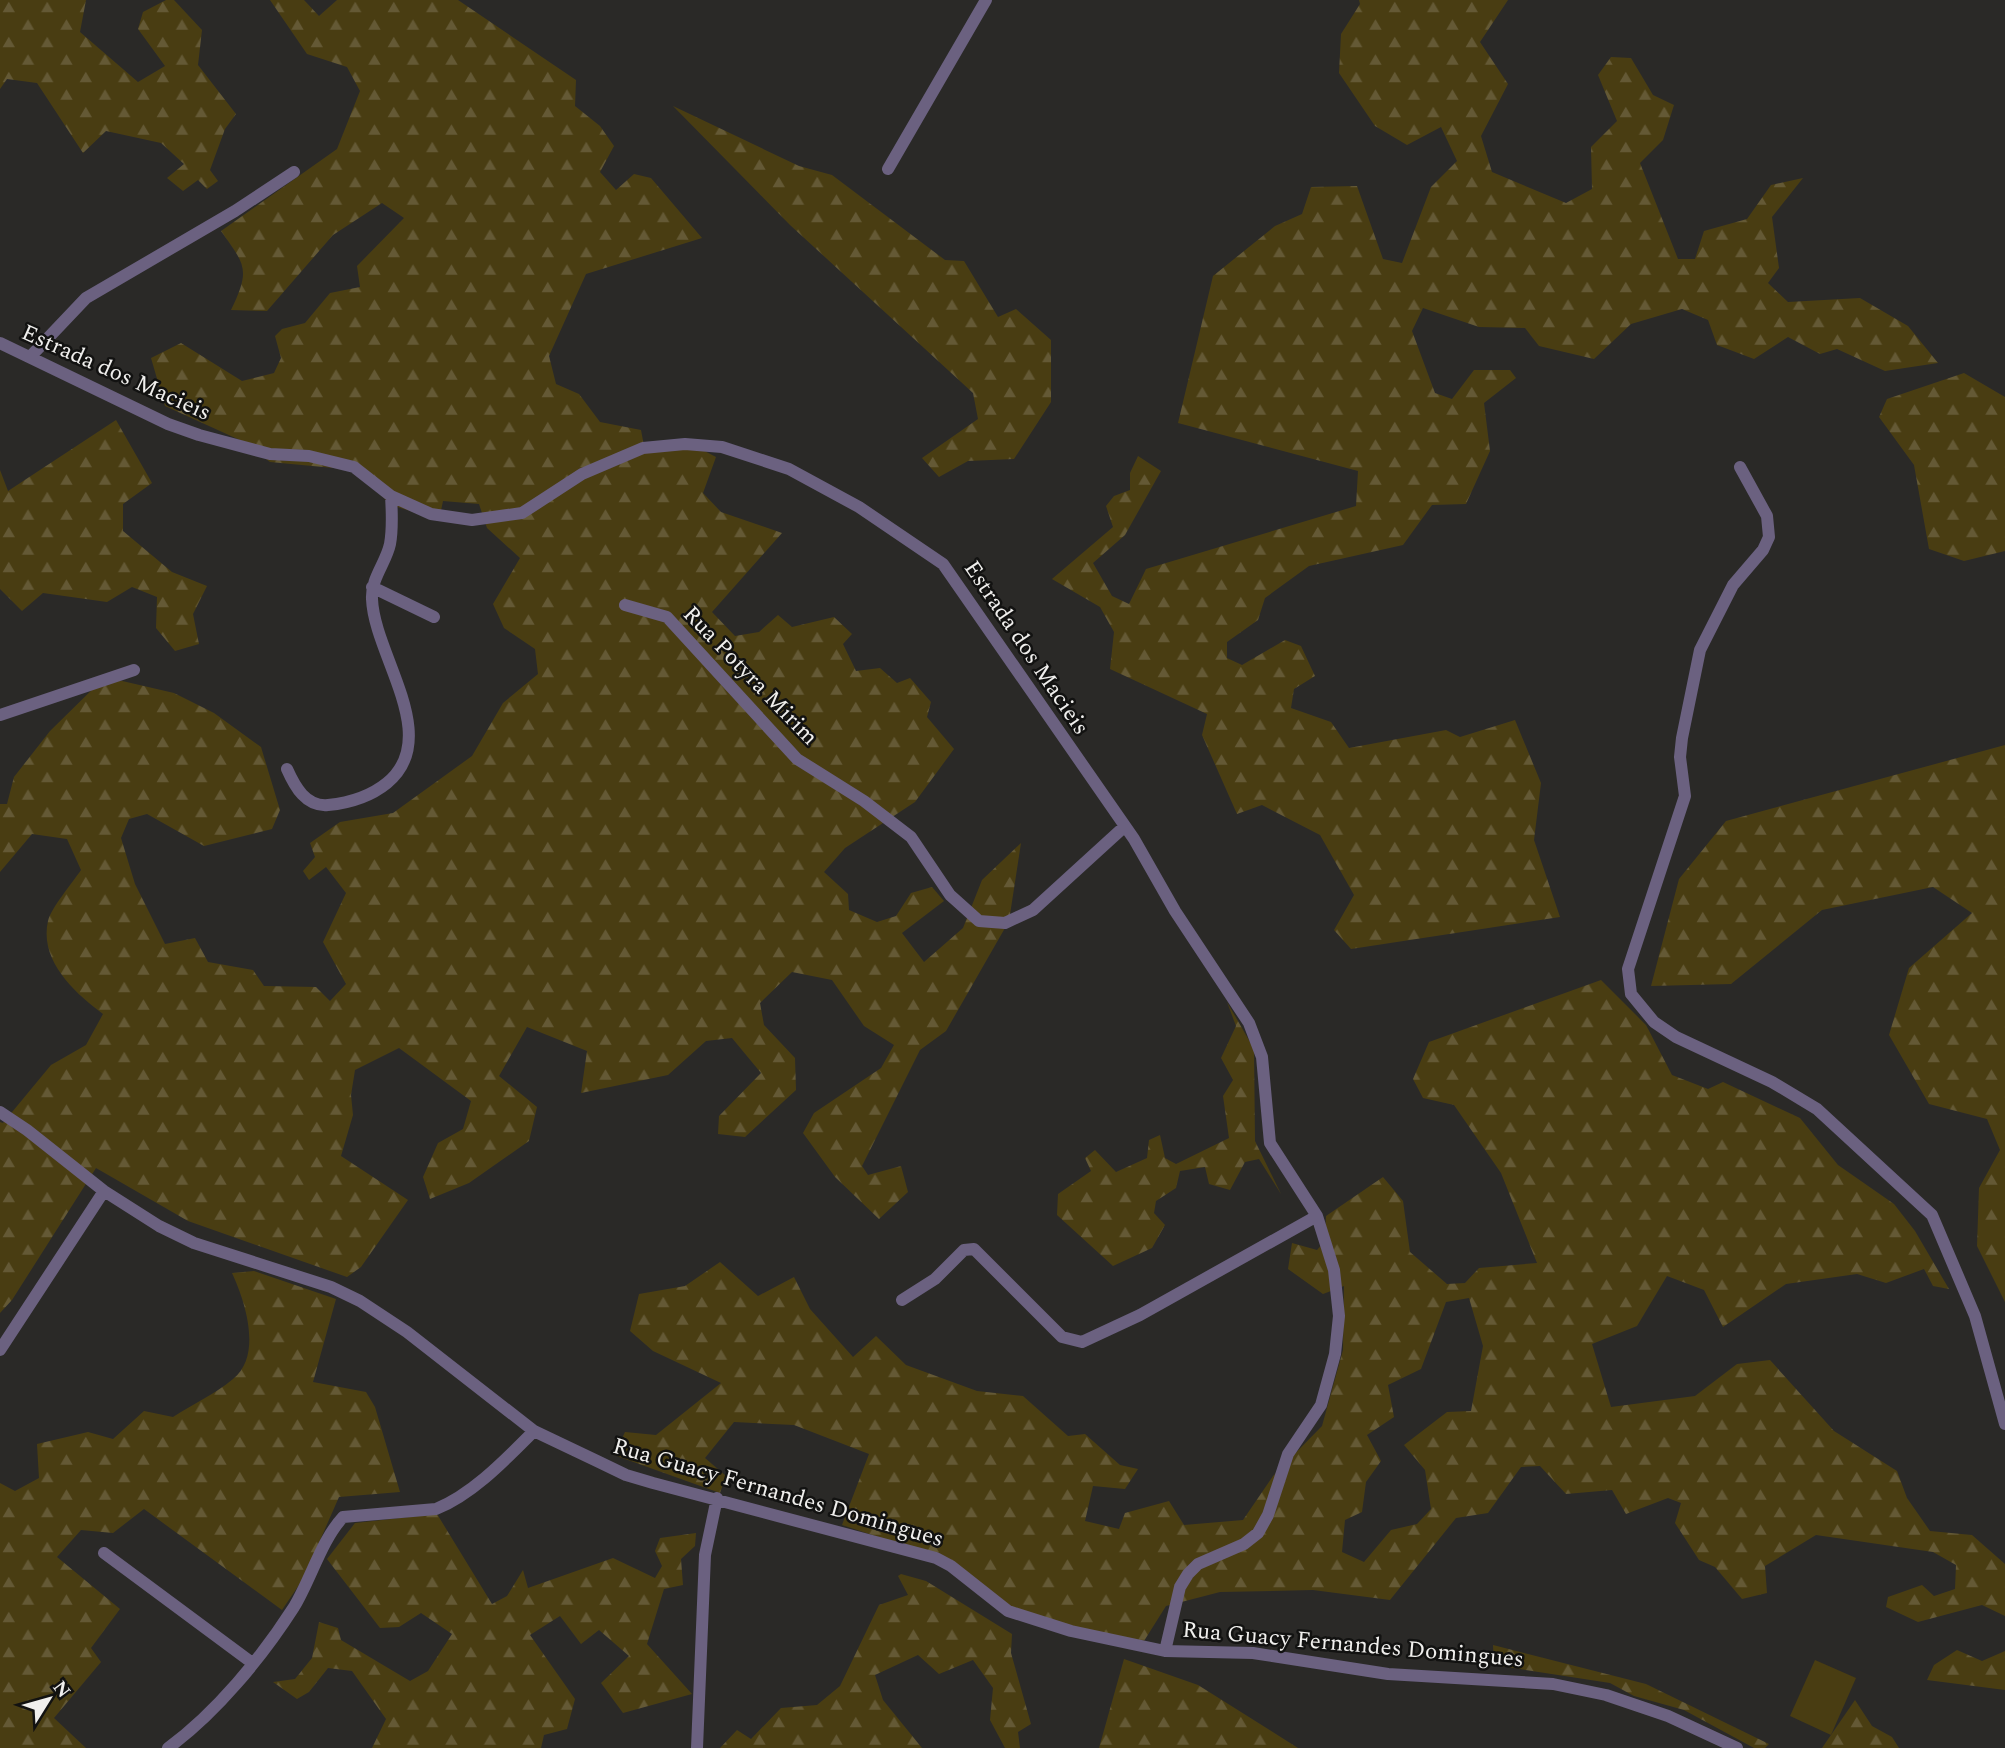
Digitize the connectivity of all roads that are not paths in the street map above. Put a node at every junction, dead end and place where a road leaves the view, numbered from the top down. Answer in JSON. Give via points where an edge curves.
{"nodes":[{"id":1,"x":986,"y":0,"type":"edge"},
{"id":2,"x":888,"y":169,"type":"dead end"},
{"id":3,"x":294,"y":172,"type":"dead end"},
{"id":4,"x":0,"y":344,"type":"edge"},
{"id":5,"x":30,"y":357,"type":"junction"},
{"id":6,"x":1740,"y":467,"type":"dead end"},
{"id":7,"x":391,"y":496,"type":"junction"},
{"id":8,"x":372,"y":587,"type":"junction"},
{"id":9,"x":625,"y":605,"type":"dead end"},
{"id":10,"x":435,"y":617,"type":"dead end"},
{"id":11,"x":134,"y":670,"type":"dead end"},
{"id":12,"x":0,"y":715,"type":"edge"},
{"id":13,"x":287,"y":769,"type":"dead end"},
{"id":14,"x":1124,"y":827,"type":"junction"},
{"id":15,"x":0,"y":1112,"type":"edge"},
{"id":16,"x":104,"y":1191,"type":"junction"},
{"id":17,"x":1317,"y":1216,"type":"junction"},
{"id":18,"x":902,"y":1300,"type":"dead end"},
{"id":19,"x":0,"y":1350,"type":"edge"},
{"id":20,"x":2005,"y":1423,"type":"edge"},
{"id":21,"x":534,"y":1431,"type":"junction"},
{"id":22,"x":717,"y":1498,"type":"junction"},
{"id":23,"x":104,"y":1553,"type":"dead end"},
{"id":24,"x":1165,"y":1651,"type":"junction"},
{"id":25,"x":251,"y":1662,"type":"junction"},
{"id":26,"x":168,"y":1748,"type":"edge"},
{"id":27,"x":697,"y":1748,"type":"edge"},
{"id":28,"x":1737,"y":1748,"type":"edge"}],
"edges":[{"from":1,"to":2,"type":"street"},
{"from":3,"to":5,"type":"street","via":[[86,298]]},
{"from":4,"to":5,"type":"street","name":"Estrada dos Macieis"},
{"from":5,"to":7,"type":"street","name":"Estrada dos Macieis","via":[[199,435],[247,449],[354,467]]},
{"from":6,"to":20,"type":"street","via":[[1768,516],[1769,537],[1733,585],[1695,664],[1680,757],[1685,796],[1628,969],[1631,994],[1641,1010],[1676,1037],[1772,1082],[1816,1109],[1932,1215],[1975,1316]]},
{"from":7,"to":8,"type":"street","via":[[390,545]]},
{"from":7,"to":14,"type":"street","name":"Estrada dos Macieis","via":[[453,519],[502,518],[531,508],[601,465],[660,445],[722,447],[789,469],[859,507],[943,565]]},
{"from":8,"to":10,"type":"street"},
{"from":8,"to":13,"type":"street","via":[[374,618],[408,715],[406,757],[395,776],[376,791],[336,804],[322,805],[305,797]]},
{"from":9,"to":14,"type":"street","name":"Rua Potyra Mirim","via":[[667,617],[797,759],[911,837],[950,895],[979,921],[1005,922],[1033,911]]},
{"from":11,"to":12,"type":"street"},
{"from":14,"to":17,"type":"street","name":"Estrada dos Macieis","via":[[1249,1023],[1262,1057],[1270,1143]]},
{"from":15,"to":16,"type":"street","name":"Rua Guacy Fernandes Domingues"},
{"from":16,"to":19,"type":"street"},
{"from":16,"to":21,"type":"street","name":"Rua Guacy Fernandes Domingues","via":[[186,1239],[360,1301]]},
{"from":17,"to":18,"type":"street","via":[[1102,1335],[1074,1342],[1062,1337],[974,1249],[964,1250],[935,1279]]},
{"from":17,"to":24,"type":"street","name":"Estrada dos Macieis","via":[[1330,1252],[1339,1316],[1335,1354],[1321,1405],[1288,1454],[1258,1534],[1198,1564],[1184,1581]]},
{"from":21,"to":22,"type":"street","name":"Rua Guacy Fernandes Domingues","via":[[626,1475]]},
{"from":21,"to":25,"type":"street","via":[[447,1505],[343,1517],[294,1606]]},
{"from":22,"to":24,"type":"street","name":"Rua Guacy Fernandes Domingues","via":[[936,1558],[1016,1615]]},
{"from":22,"to":27,"type":"street","via":[[705,1555]]},
{"from":23,"to":25,"type":"street"},
{"from":24,"to":28,"type":"street","name":"Rua Guacy Fernandes Domingues","via":[[1253,1653],[1388,1674],[1553,1684],[1606,1695],[1668,1716]]},
{"from":25,"to":26,"type":"street","via":[[203,1720]]}]}
